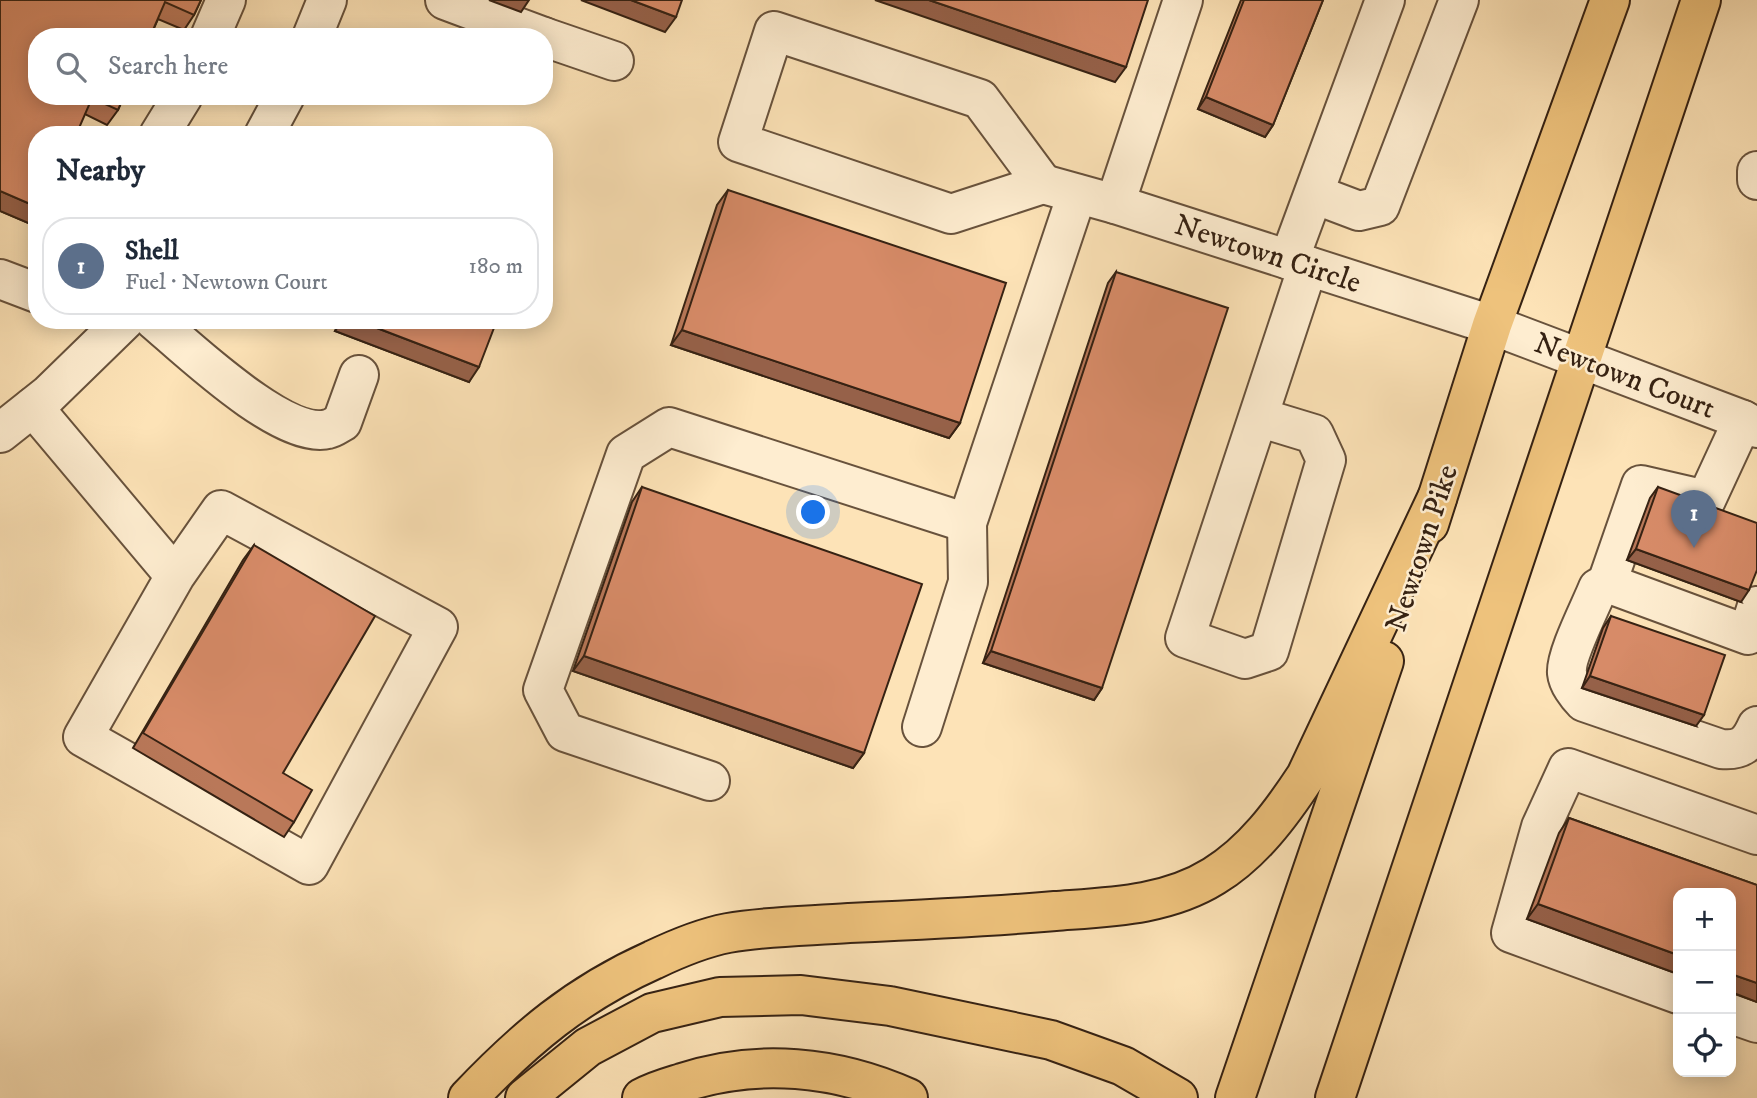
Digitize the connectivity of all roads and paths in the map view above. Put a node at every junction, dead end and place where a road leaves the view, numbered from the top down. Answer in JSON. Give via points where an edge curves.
{"nodes":[{"id":1,"x":226,"y":0,"type":"edge"},
{"id":2,"x":327,"y":0,"type":"edge"},
{"id":3,"x":445,"y":0,"type":"edge"},
{"id":4,"x":1183,"y":0,"type":"edge"},
{"id":5,"x":1385,"y":0,"type":"edge"},
{"id":6,"x":1460,"y":0,"type":"edge"},
{"id":7,"x":1610,"y":0,"type":"edge"},
{"id":8,"x":1701,"y":0,"type":"edge"},
{"id":9,"x":214,"y":28,"type":"edge"},
{"id":10,"x":316,"y":28,"type":"edge"},
{"id":11,"x":520,"y":28,"type":"edge"},
{"id":12,"x":553,"y":40,"type":"edge"},
{"id":13,"x":614,"y":61,"type":"dead end"},
{"id":14,"x":177,"y":105,"type":"edge"},
{"id":15,"x":280,"y":105,"type":"edge"},
{"id":16,"x":165,"y":126,"type":"edge"},
{"id":17,"x":269,"y":126,"type":"edge"},
{"id":18,"x":1757,"y":171,"type":"edge"},
{"id":19,"x":1757,"y":180,"type":"edge"},
{"id":20,"x":1060,"y":189,"type":"junction"},
{"id":21,"x":1314,"y":194,"type":"junction"},
{"id":22,"x":1115,"y":204,"type":"junction"},
{"id":23,"x":1298,"y":263,"type":"junction"},
{"id":24,"x":0,"y":279,"type":"edge"},
{"id":25,"x":28,"y":290,"type":"edge"},
{"id":26,"x":1492,"y":325,"type":"junction"},
{"id":27,"x":101,"y":329,"type":"edge"},
{"id":28,"x":164,"y":329,"type":"edge"},
{"id":29,"x":1581,"y":359,"type":"junction"},
{"id":30,"x":359,"y":375,"type":"dead end"},
{"id":31,"x":33,"y":407,"type":"junction"},
{"id":32,"x":1258,"y":417,"type":"junction"},
{"id":33,"x":1750,"y":424,"type":"edge"},
{"id":34,"x":0,"y":433,"type":"edge"},
{"id":35,"x":1437,"y":498,"type":"junction"},
{"id":36,"x":967,"y":523,"type":"junction"},
{"id":37,"x":175,"y":576,"type":"junction"},
{"id":38,"x":1607,"y":583,"type":"junction"},
{"id":39,"x":1754,"y":626,"type":"edge"},
{"id":40,"x":1757,"y":726,"type":"edge"},
{"id":41,"x":922,"y":727,"type":"dead end"},
{"id":42,"x":710,"y":781,"type":"dead end"},
{"id":43,"x":1757,"y":835,"type":"edge"},
{"id":44,"x":1673,"y":992,"type":"edge"},
{"id":45,"x":1736,"y":1016,"type":"edge"},
{"id":46,"x":1757,"y":1023,"type":"edge"},
{"id":47,"x":468,"y":1098,"type":"edge"},
{"id":48,"x":525,"y":1098,"type":"edge"},
{"id":49,"x":642,"y":1098,"type":"edge"},
{"id":50,"x":908,"y":1098,"type":"edge"},
{"id":51,"x":1178,"y":1098,"type":"edge"},
{"id":52,"x":1235,"y":1098,"type":"edge"},
{"id":53,"x":1335,"y":1098,"type":"edge"}],
"edges":[{"from":1,"to":9,"type":"street"},
{"from":2,"to":10,"type":"street"},
{"from":3,"to":11,"type":"street"},
{"from":4,"to":22,"type":"street"},
{"from":5,"to":21,"type":"street"},
{"from":6,"to":21,"type":"street","via":[[1380,206],[1359,211]]},
{"from":7,"to":26,"type":"highway","name":"Newtown Pike"},
{"from":8,"to":29,"type":"highway"},
{"from":12,"to":13,"type":"street"},
{"from":14,"to":16,"type":"street"},
{"from":15,"to":17,"type":"street"},
{"from":18,"to":19,"type":"street"},
{"from":20,"to":20,"type":"street","via":[[980,99],[774,31],[738,142],[951,214]]},
{"from":20,"to":22,"type":"street","name":"Newtown Circle"},
{"from":20,"to":36,"type":"street"},
{"from":21,"to":23,"type":"street"},
{"from":22,"to":23,"type":"street","name":"Newtown Circle"},
{"from":23,"to":26,"type":"street","name":"Newtown Circle"},
{"from":23,"to":32,"type":"street"},
{"from":24,"to":25,"type":"street"},
{"from":26,"to":29,"type":"street","name":"Newtown Court"},
{"from":26,"to":35,"type":"highway","name":"Newtown Pike"},
{"from":27,"to":31,"type":"street"},
{"from":28,"to":30,"type":"street","via":[[271,414],[303,427],[327,430],[342,422]]},
{"from":29,"to":33,"type":"street","name":"Newtown Court"},
{"from":29,"to":53,"type":"highway"},
{"from":31,"to":34,"type":"street"},
{"from":31,"to":37,"type":"street"},
{"from":32,"to":32,"type":"street","via":[[1185,638],[1245,659],[1269,650],[1326,460],[1314,434]]},
{"from":33,"to":38,"type":"street","via":[[1706,500],[1641,485]]},
{"from":35,"to":47,"type":"highway","via":[[1307,776],[1278,818],[1213,877],[1142,904],[727,933],[677,948],[593,990],[509,1055]]},
{"from":35,"to":52,"type":"highway","name":"Newtown Pike"},
{"from":36,"to":41,"type":"street","via":[[968,582]]},
{"from":36,"to":42,"type":"street","via":[[669,427],[626,454],[543,690],[565,732]]},
{"from":37,"to":37,"type":"street","via":[[83,737],[309,865],[438,627],[222,510]]},
{"from":38,"to":39,"type":"street"},
{"from":38,"to":40,"type":"street","via":[[1598,588],[1570,656],[1567,673],[1584,702],[1721,749],[1746,745]]},
{"from":43,"to":44,"type":"street","via":[[1568,768],[1541,827],[1511,933]]},
{"from":45,"to":46,"type":"street"},
{"from":48,"to":51,"type":"highway","via":[[588,1047],[652,1013],[720,997],[801,995],[890,1006],[1051,1040],[1123,1066]]},
{"from":49,"to":50,"type":"highway","via":[[701,1077],[749,1069],[798,1068],[858,1078]]}]}
